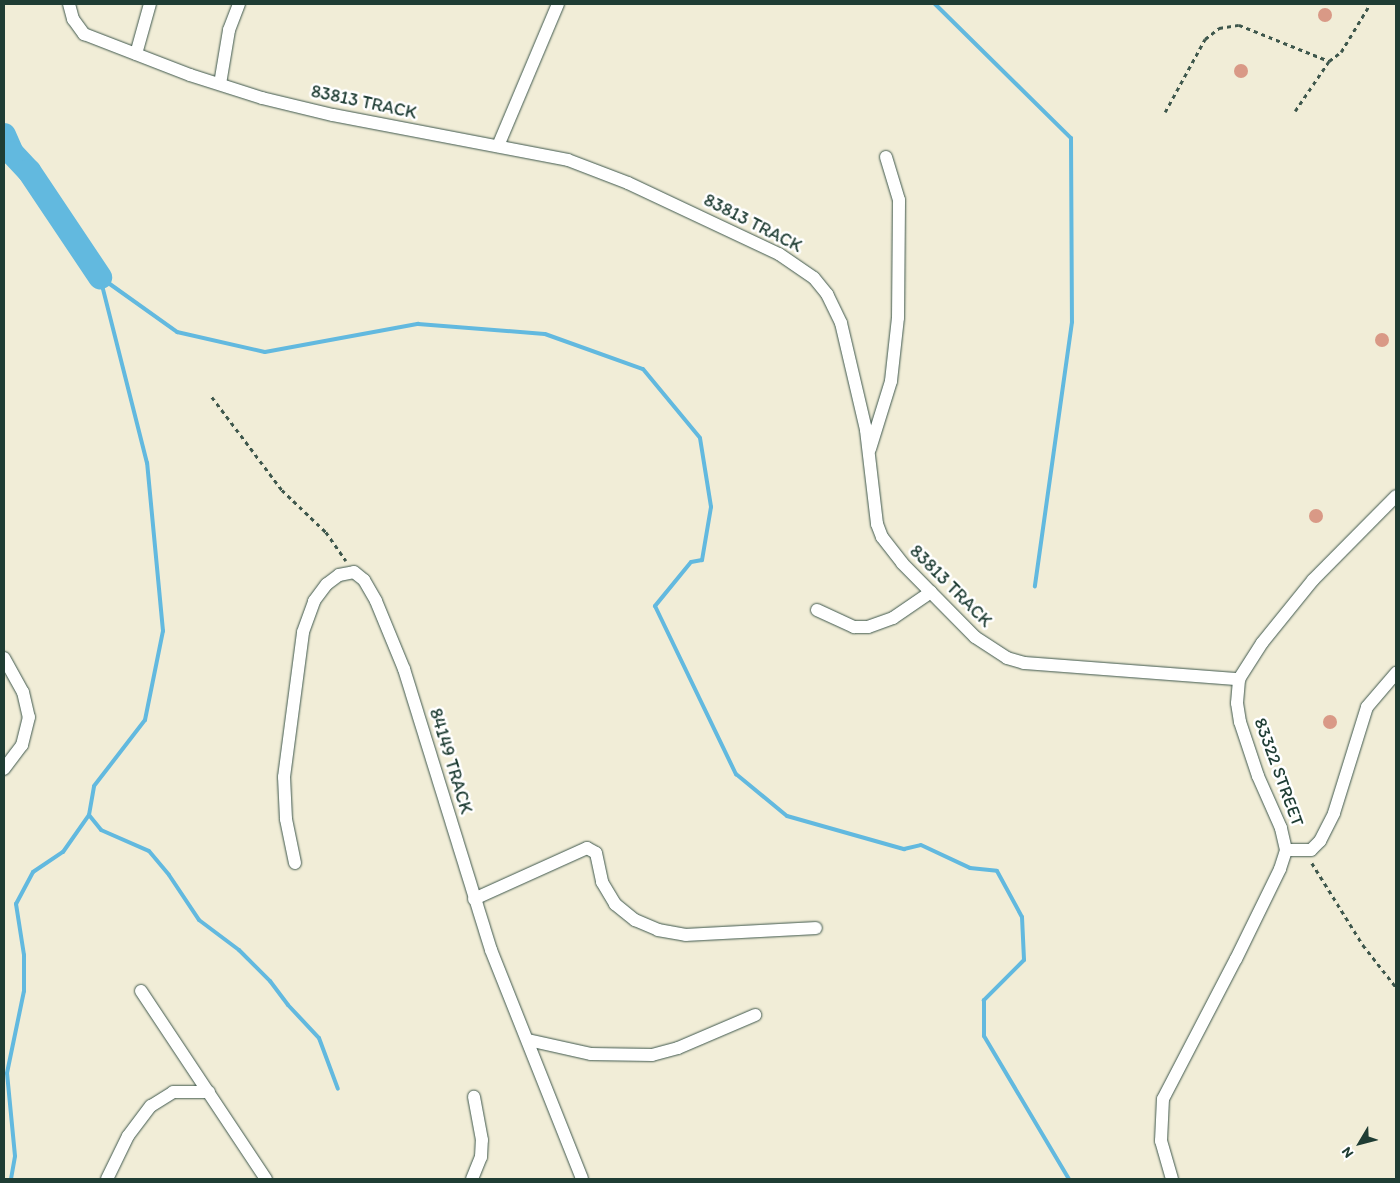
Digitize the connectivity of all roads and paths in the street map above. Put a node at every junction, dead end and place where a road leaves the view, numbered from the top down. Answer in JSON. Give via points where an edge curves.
{"nodes":[{"id":1,"x":69,"y":4,"type":"edge"},
{"id":2,"x":150,"y":4,"type":"edge"},
{"id":3,"x":239,"y":4,"type":"edge"},
{"id":4,"x":558,"y":4,"type":"edge"},
{"id":5,"x":1370,"y":4,"type":"edge"},
{"id":6,"x":136,"y":54,"type":"junction"},
{"id":7,"x":1329,"y":61,"type":"junction"},
{"id":8,"x":220,"y":84,"type":"junction"},
{"id":9,"x":1295,"y":110,"type":"dead end"},
{"id":10,"x":1165,"y":112,"type":"dead end"},
{"id":11,"x":498,"y":146,"type":"junction"},
{"id":12,"x":886,"y":158,"type":"dead end"},
{"id":13,"x":212,"y":397,"type":"dead end"},
{"id":14,"x":870,"y":452,"type":"junction"},
{"id":15,"x":1396,"y":496,"type":"edge"},
{"id":16,"x":354,"y":572,"type":"junction"},
{"id":17,"x":931,"y":592,"type":"junction"},
{"id":18,"x":817,"y":610,"type":"dead end"},
{"id":19,"x":4,"y":658,"type":"edge"},
{"id":20,"x":1396,"y":673,"type":"edge"},
{"id":21,"x":1239,"y":679,"type":"junction"},
{"id":22,"x":4,"y":769,"type":"edge"},
{"id":23,"x":1286,"y":850,"type":"junction"},
{"id":24,"x":1305,"y":851,"type":"junction"},
{"id":25,"x":296,"y":863,"type":"dead end"},
{"id":26,"x":474,"y":899,"type":"junction"},
{"id":27,"x":816,"y":928,"type":"dead end"},
{"id":28,"x":1396,"y":988,"type":"edge"},
{"id":29,"x":141,"y":991,"type":"dead end"},
{"id":30,"x":755,"y":1015,"type":"dead end"},
{"id":31,"x":528,"y":1040,"type":"junction"},
{"id":32,"x":209,"y":1092,"type":"junction"},
{"id":33,"x":474,"y":1097,"type":"dead end"},
{"id":34,"x":107,"y":1179,"type":"edge"},
{"id":35,"x":266,"y":1179,"type":"edge"},
{"id":36,"x":472,"y":1179,"type":"edge"},
{"id":37,"x":582,"y":1179,"type":"edge"},
{"id":38,"x":1172,"y":1179,"type":"edge"}],
"edges":[{"from":1,"to":6,"type":"street","name":"83813 TRACK","via":[[72,19],[84,34]]},
{"from":2,"to":6,"type":"street"},
{"from":3,"to":8,"type":"street","via":[[229,30]]},
{"from":4,"to":11,"type":"street"},
{"from":5,"to":7,"type":"path","via":[[1341,52]]},
{"from":6,"to":8,"type":"street","name":"83813 TRACK"},
{"from":7,"to":9,"type":"path"},
{"from":7,"to":10,"type":"path","via":[[1238,25],[1220,28],[1204,39]]},
{"from":8,"to":11,"type":"street","name":"83813 TRACK","via":[[333,115]]},
{"from":11,"to":14,"type":"street","name":"83813 TRACK","via":[[568,160],[628,183],[759,243],[814,278],[827,294],[841,323]]},
{"from":12,"to":14,"type":"street","via":[[899,200],[898,318],[891,380]]},
{"from":13,"to":16,"type":"path","via":[[255,457],[282,490],[326,532]]},
{"from":14,"to":17,"type":"street","name":"83813 TRACK","via":[[877,524],[882,537]]},
{"from":15,"to":21,"type":"street","name":"83322 STREET","via":[[1313,580],[1262,643]]},
{"from":16,"to":25,"type":"street","via":[[339,574],[326,584],[314,601],[303,632],[284,777],[286,819]]},
{"from":16,"to":26,"type":"street","name":"84149 TRACK","via":[[364,580],[376,601],[404,669]]},
{"from":17,"to":18,"type":"street","via":[[893,618],[868,627],[854,627]]},
{"from":17,"to":21,"type":"street","name":"83813 TRACK","via":[[988,647],[1024,663]]},
{"from":19,"to":22,"type":"street","via":[[23,692],[29,717],[26,737],[18,755]]},
{"from":20,"to":24,"type":"street","via":[[1368,707],[1328,827],[1316,846]]},
{"from":21,"to":23,"type":"street","name":"83322 STREET","via":[[1237,703],[1240,722],[1258,776],[1281,828]]},
{"from":23,"to":24,"type":"street"},
{"from":23,"to":38,"type":"street","name":"83322 STREET","via":[[1240,951],[1163,1099],[1161,1141]]},
{"from":24,"to":28,"type":"path","via":[[1363,945]]},
{"from":26,"to":27,"type":"street","via":[[587,848],[596,853],[602,882],[615,904],[635,920],[658,930],[686,935]]},
{"from":26,"to":31,"type":"street","name":"84149 TRACK"},
{"from":29,"to":32,"type":"street"},
{"from":30,"to":31,"type":"street","via":[[678,1048],[652,1055],[591,1054]]},
{"from":31,"to":37,"type":"street","name":"84149 TRACK"},
{"from":32,"to":34,"type":"street","via":[[173,1092],[151,1106],[128,1136]]},
{"from":32,"to":35,"type":"street"},
{"from":33,"to":36,"type":"street","via":[[482,1140],[481,1156]]}]}
